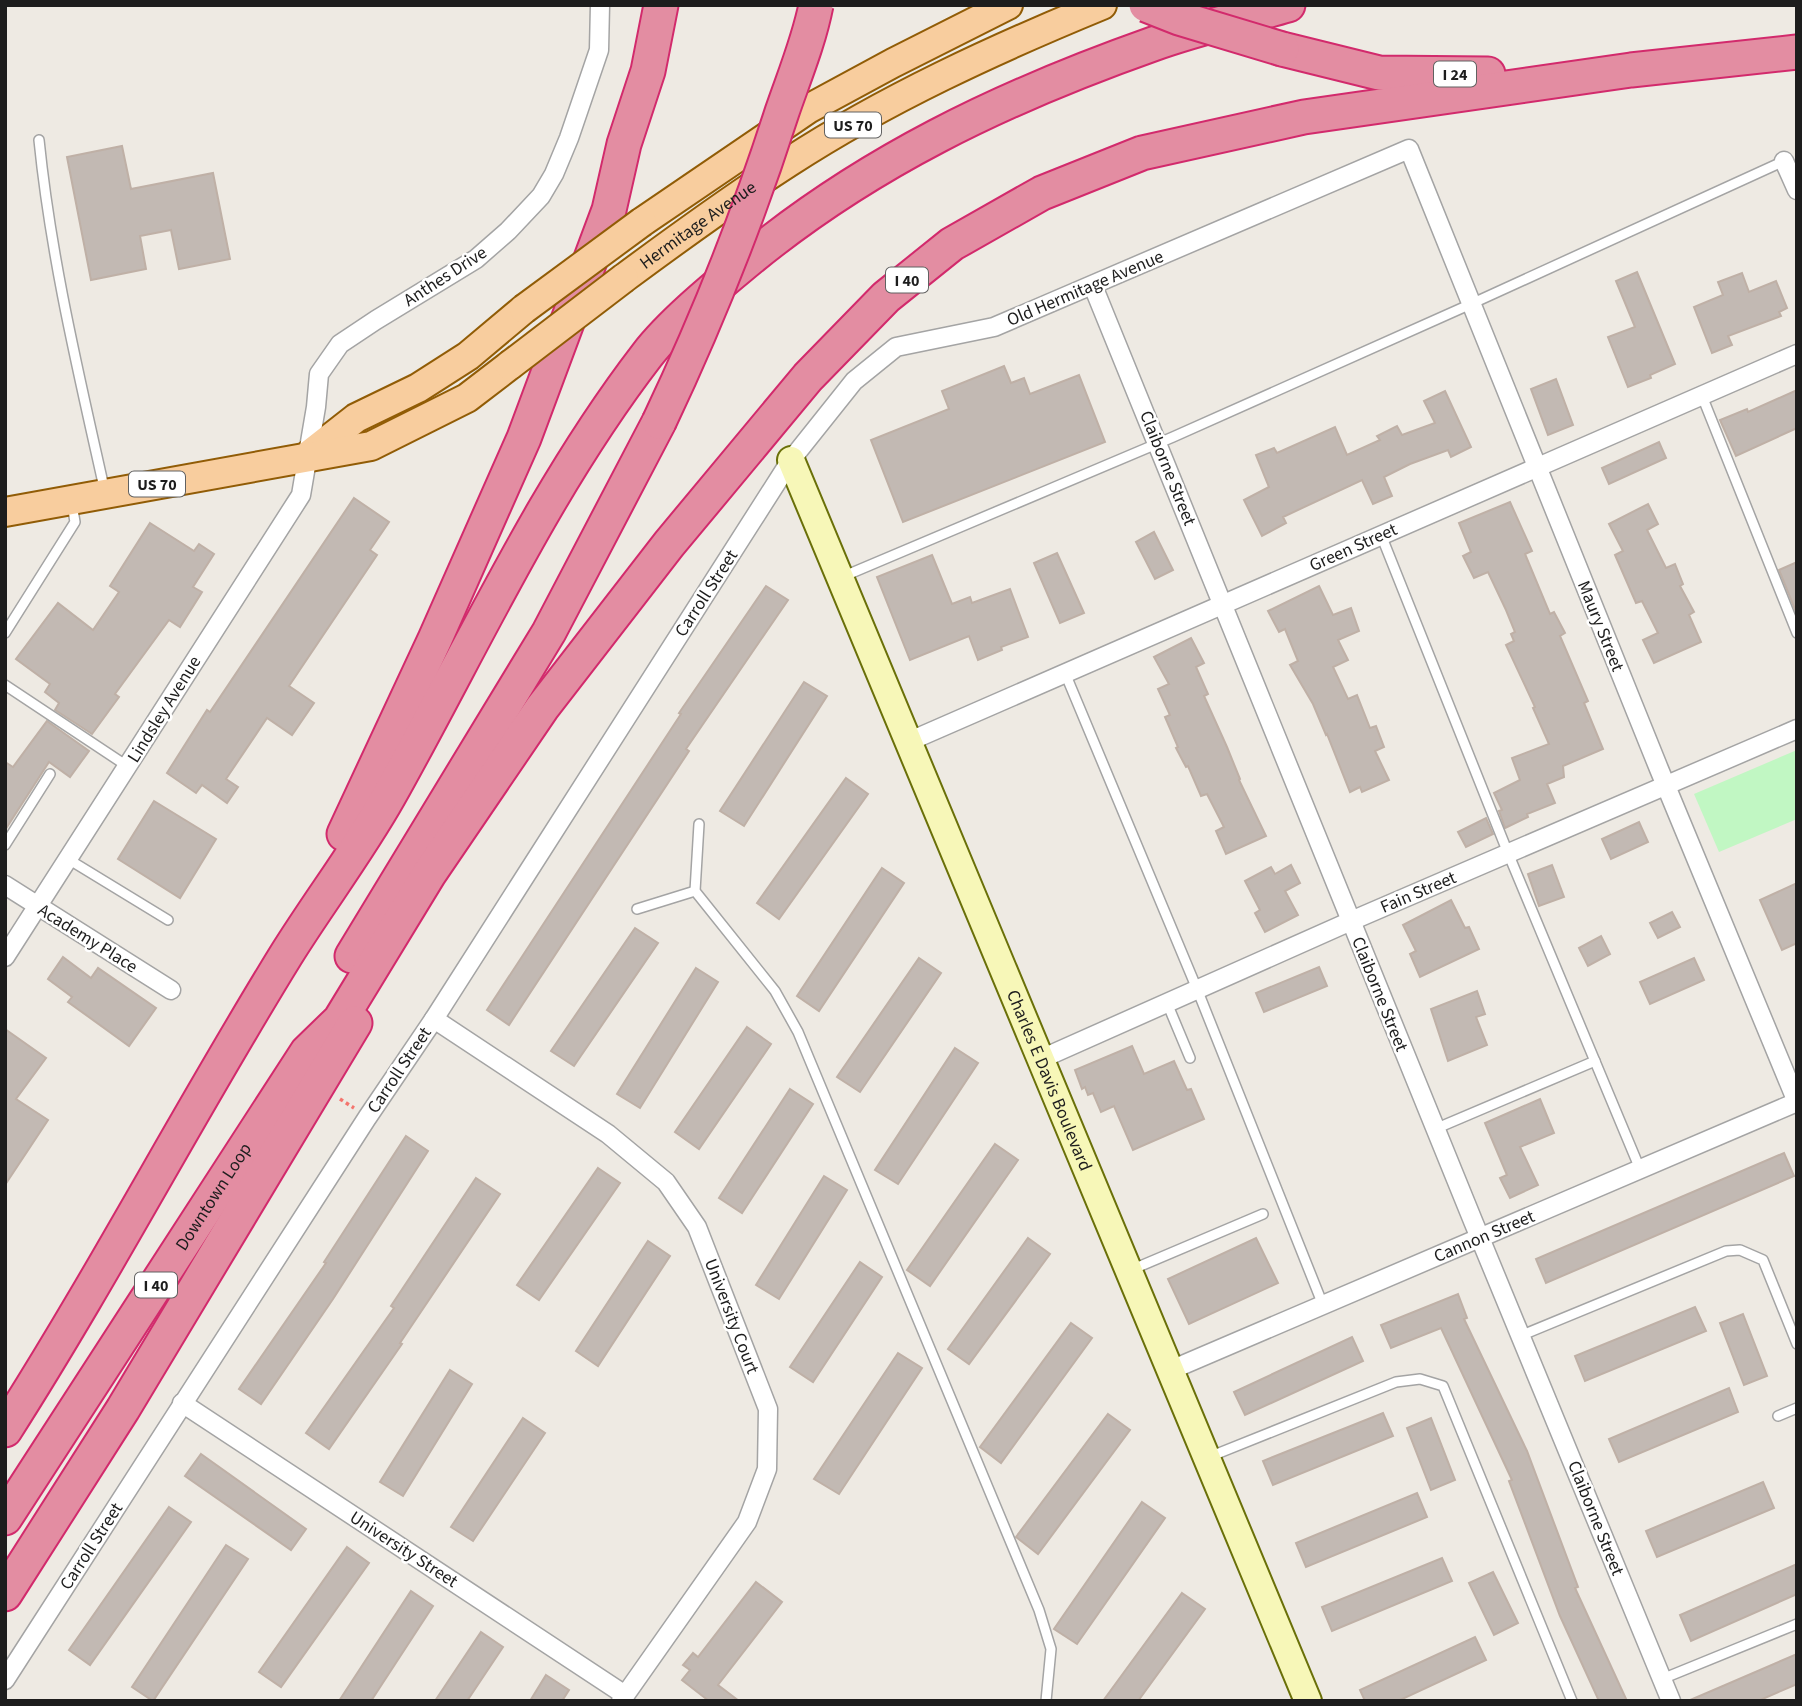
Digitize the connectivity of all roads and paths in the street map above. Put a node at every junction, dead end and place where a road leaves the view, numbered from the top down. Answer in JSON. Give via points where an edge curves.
{"nodes":[{"id":1,"x":600,"y":5,"type":"edge"},
{"id":2,"x":661,"y":5,"type":"edge"},
{"id":3,"x":816,"y":5,"type":"edge"},
{"id":4,"x":1008,"y":5,"type":"edge"},
{"id":5,"x":1102,"y":5,"type":"edge"},
{"id":6,"x":1146,"y":5,"type":"edge"},
{"id":7,"x":1288,"y":5,"type":"edge"},
{"id":8,"x":1797,"y":52,"type":"edge"},
{"id":9,"x":1631,"y":70,"type":"junction"},
{"id":10,"x":39,"y":140,"type":"dead end"},
{"id":11,"x":1409,"y":149,"type":"joint"},
{"id":12,"x":1789,"y":163,"type":"edge"},
{"id":13,"x":1797,"y":190,"type":"edge"},
{"id":14,"x":1093,"y":286,"type":"junction"},
{"id":15,"x":1471,"y":304,"type":"junction"},
{"id":16,"x":1797,"y":354,"type":"edge"},
{"id":17,"x":1702,"y":396,"type":"junction"},
{"id":18,"x":1157,"y":444,"type":"junction"},
{"id":19,"x":308,"y":456,"type":"junction"},
{"id":20,"x":791,"y":460,"type":"junction"},
{"id":21,"x":1536,"y":468,"type":"junction"},
{"id":22,"x":105,"y":493,"type":"junction"},
{"id":23,"x":71,"y":500,"type":"junction"},
{"id":24,"x":5,"y":512,"type":"edge"},
{"id":25,"x":1381,"y":535,"type":"junction"},
{"id":26,"x":841,"y":578,"type":"junction"},
{"id":27,"x":1223,"y":604,"type":"junction"},
{"id":28,"x":5,"y":633,"type":"edge"},
{"id":29,"x":1797,"y":633,"type":"edge"},
{"id":30,"x":1065,"y":673,"type":"junction"},
{"id":31,"x":5,"y":685,"type":"edge"},
{"id":32,"x":1797,"y":729,"type":"edge"},
{"id":33,"x":910,"y":741,"type":"junction"},
{"id":34,"x":127,"y":766,"type":"junction"},
{"id":35,"x":50,"y":774,"type":"dead end"},
{"id":36,"x":1666,"y":786,"type":"junction"},
{"id":37,"x":699,"y":824,"type":"dead end"},
{"id":38,"x":5,"y":845,"type":"edge"},
{"id":39,"x":1508,"y":853,"type":"junction"},
{"id":40,"x":68,"y":859,"type":"junction"},
{"id":41,"x":429,"y":874,"type":"junction"},
{"id":42,"x":5,"y":885,"type":"edge"},
{"id":43,"x":695,"y":891,"type":"junction"},
{"id":44,"x":38,"y":906,"type":"junction"},
{"id":45,"x":637,"y":909,"type":"dead end"},
{"id":46,"x":168,"y":920,"type":"dead end"},
{"id":47,"x":1351,"y":921,"type":"junction"},
{"id":48,"x":285,"y":956,"type":"junction"},
{"id":49,"x":5,"y":957,"type":"edge"},
{"id":50,"x":1197,"y":989,"type":"junction"},
{"id":51,"x":171,"y":990,"type":"dead end"},
{"id":52,"x":1167,"y":1003,"type":"junction"},
{"id":53,"x":434,"y":1019,"type":"junction"},
{"id":54,"x":307,"y":1052,"type":"junction"},
{"id":55,"x":1189,"y":1058,"type":"dead end"},
{"id":56,"x":1041,"y":1059,"type":"junction"},
{"id":57,"x":1595,"y":1061,"type":"junction"},
{"id":58,"x":338,"y":1097,"type":"dead end"},
{"id":59,"x":1797,"y":1102,"type":"edge"},
{"id":60,"x":355,"y":1109,"type":"dead end"},
{"id":61,"x":1435,"y":1129,"type":"junction"},
{"id":62,"x":1640,"y":1169,"type":"junction"},
{"id":63,"x":1263,"y":1214,"type":"dead end"},
{"id":64,"x":1480,"y":1238,"type":"junction"},
{"id":65,"x":1129,"y":1270,"type":"junction"},
{"id":66,"x":1323,"y":1305,"type":"junction"},
{"id":67,"x":1520,"y":1336,"type":"junction"},
{"id":68,"x":62,"y":1341,"type":"junction"},
{"id":69,"x":1797,"y":1344,"type":"edge"},
{"id":70,"x":1171,"y":1370,"type":"junction"},
{"id":71,"x":182,"y":1403,"type":"junction"},
{"id":72,"x":5,"y":1408,"type":"edge"},
{"id":73,"x":1797,"y":1408,"type":"edge"},
{"id":74,"x":1777,"y":1416,"type":"dead end"},
{"id":75,"x":5,"y":1430,"type":"edge"},
{"id":76,"x":1208,"y":1457,"type":"junction"},
{"id":77,"x":5,"y":1518,"type":"edge"},
{"id":78,"x":5,"y":1594,"type":"edge"},
{"id":79,"x":1797,"y":1624,"type":"edge"},
{"id":80,"x":1662,"y":1679,"type":"junction"},
{"id":81,"x":5,"y":1680,"type":"edge"},
{"id":82,"x":626,"y":1699,"type":"edge"},
{"id":83,"x":1046,"y":1701,"type":"edge"},
{"id":84,"x":1308,"y":1701,"type":"edge"},
{"id":85,"x":1572,"y":1701,"type":"edge"},
{"id":86,"x":1671,"y":1701,"type":"edge"}],
"edges":[{"from":1,"to":19,"type":"street","name":"Anthes Drive","via":[[599,50],[569,138],[541,196],[477,259],[340,344],[319,374]]},
{"from":2,"to":48,"type":"highway","via":[[648,71],[609,210],[524,438]]},
{"from":3,"to":54,"type":"highway","bridge":true,"via":[[735,250],[659,422],[549,632],[322,1006]]},
{"from":4,"to":19,"type":"main road","name":"Hermitage Avenue","number":"US 70","bridge":true,"via":[[808,109],[642,222],[468,356],[418,388],[356,418]]},
{"from":5,"to":19,"type":"main road","name":"Hermitage Avenue","number":"US 70","bridge":true,"via":[[894,102],[802,155],[672,243],[467,398],[371,446]]},
{"from":6,"to":9,"type":"highway","number":"I 24","bridge":true,"via":[[1282,49],[1379,73]]},
{"from":7,"to":48,"type":"highway","via":[[1156,43],[1013,98],[919,144],[848,186],[714,288],[650,351],[567,471],[386,802]]},
{"from":8,"to":9,"type":"highway","number":"I 24"},
{"from":9,"to":41,"type":"highway","number":"I 40","via":[[1304,117],[1142,153],[1042,193],[953,244],[886,297],[808,377],[669,544],[542,708]]},
{"from":10,"to":22,"type":"lane","via":[[45,203]]},
{"from":11,"to":14,"type":"street","name":"Old Hermitage Avenue"},
{"from":11,"to":15,"type":"street","name":"Maury Street"},
{"from":12,"to":13,"type":"street"},
{"from":12,"to":15,"type":"lane"},
{"from":14,"to":18,"type":"street","name":"Claiborne Street"},
{"from":14,"to":20,"type":"street","name":"Old Hermitage Avenue","via":[[994,327],[896,347],[854,381]]},
{"from":15,"to":18,"type":"lane"},
{"from":15,"to":21,"type":"street","name":"Maury Street"},
{"from":16,"to":17,"type":"street","name":"Green Street"},
{"from":17,"to":21,"type":"street","name":"Green Street"},
{"from":17,"to":29,"type":"lane"},
{"from":18,"to":26,"type":"lane"},
{"from":18,"to":27,"type":"street","name":"Claiborne Street"},
{"from":19,"to":22,"type":"main road","name":"Hermitage Avenue","number":"US 70"},
{"from":19,"to":34,"type":"street","name":"Lindsley Avenue","via":[[301,495]]},
{"from":20,"to":26,"type":"street","name":"Charles E Davis Boulevard"},
{"from":20,"to":53,"type":"street","name":"Carroll Street"},
{"from":21,"to":25,"type":"street","name":"Green Street"},
{"from":21,"to":36,"type":"street","name":"Maury Street"},
{"from":22,"to":23,"type":"main road","name":"Hermitage Avenue","number":"US 70"},
{"from":23,"to":24,"type":"main road","name":"Hermitage Avenue","number":"US 70"},
{"from":23,"to":28,"type":"lane","via":[[75,522]]},
{"from":25,"to":27,"type":"street","name":"Green Street"},
{"from":25,"to":39,"type":"lane"},
{"from":26,"to":33,"type":"street","name":"Charles E Davis Boulevard"},
{"from":27,"to":30,"type":"street","name":"Green Street"},
{"from":27,"to":47,"type":"street","name":"Claiborne Street"},
{"from":30,"to":33,"type":"street","name":"Green Street"},
{"from":30,"to":50,"type":"lane"},
{"from":31,"to":34,"type":"lane"},
{"from":32,"to":36,"type":"street","name":"Fain Street"},
{"from":33,"to":56,"type":"street","name":"Charles E Davis Boulevard"},
{"from":34,"to":40,"type":"street","name":"Lindsley Avenue"},
{"from":35,"to":38,"type":"lane"},
{"from":36,"to":39,"type":"street","name":"Fain Street"},
{"from":36,"to":59,"type":"street","name":"Maury Street"},
{"from":37,"to":43,"type":"lane"},
{"from":39,"to":47,"type":"street","name":"Fain Street"},
{"from":39,"to":57,"type":"lane"},
{"from":40,"to":44,"type":"street","name":"Lindsley Avenue"},
{"from":40,"to":46,"type":"lane"},
{"from":41,"to":54,"type":"highway","number":"I 40","via":[[340,1020]]},
{"from":41,"to":78,"type":"highway","via":[[414,926],[123,1409]]},
{"from":42,"to":44,"type":"street","name":"Academy Place"},
{"from":43,"to":45,"type":"lane"},
{"from":43,"to":83,"type":"lane","via":[[775,991],[816,1070],[1039,1610],[1051,1649]]},
{"from":44,"to":49,"type":"street","name":"Lindsley Avenue"},
{"from":44,"to":51,"type":"street","name":"Academy Place"},
{"from":47,"to":50,"type":"street","name":"Fain Street"},
{"from":47,"to":61,"type":"street","name":"Claiborne Street"},
{"from":48,"to":68,"type":"highway"},
{"from":50,"to":52,"type":"street","name":"Fain Street"},
{"from":50,"to":66,"type":"lane"},
{"from":52,"to":55,"type":"lane"},
{"from":52,"to":56,"type":"street","name":"Fain Street"},
{"from":53,"to":71,"type":"street","name":"Carroll Street"},
{"from":53,"to":82,"type":"street","name":"University Court","via":[[608,1134],[666,1182],[697,1227],[768,1409],[767,1469],[747,1522]]},
{"from":54,"to":77,"type":"highway","name":"Downtown Loop","number":"I 40"},
{"from":56,"to":65,"type":"street","name":"Charles E Davis Boulevard"},
{"from":57,"to":61,"type":"lane"},
{"from":57,"to":62,"type":"lane"},
{"from":58,"to":60,"type":"path"},
{"from":59,"to":62,"type":"street","name":"Cannon Street"},
{"from":61,"to":64,"type":"street","name":"Claiborne Street"},
{"from":62,"to":64,"type":"street","name":"Cannon Street"},
{"from":63,"to":65,"type":"lane"},
{"from":64,"to":66,"type":"street","name":"Cannon Street"},
{"from":64,"to":67,"type":"street","name":"Claiborne Street"},
{"from":65,"to":70,"type":"street","name":"Charles E Davis Boulevard"},
{"from":66,"to":70,"type":"street","name":"Cannon Street"},
{"from":67,"to":69,"type":"lane","via":[[1726,1251],[1740,1250],[1763,1260]]},
{"from":67,"to":80,"type":"street","name":"Claiborne Street"},
{"from":68,"to":72,"type":"highway"},
{"from":68,"to":75,"type":"highway"},
{"from":70,"to":76,"type":"street","name":"Charles E Davis Boulevard"},
{"from":71,"to":81,"type":"street","name":"Carroll Street"},
{"from":71,"to":82,"type":"street","name":"University Street"},
{"from":73,"to":74,"type":"lane"},
{"from":76,"to":84,"type":"street","name":"Charles E Davis Boulevard"},
{"from":76,"to":85,"type":"lane","via":[[1396,1382],[1420,1379],[1443,1386]]},
{"from":79,"to":80,"type":"lane"},
{"from":80,"to":86,"type":"street","name":"Claiborne Street"}]}
